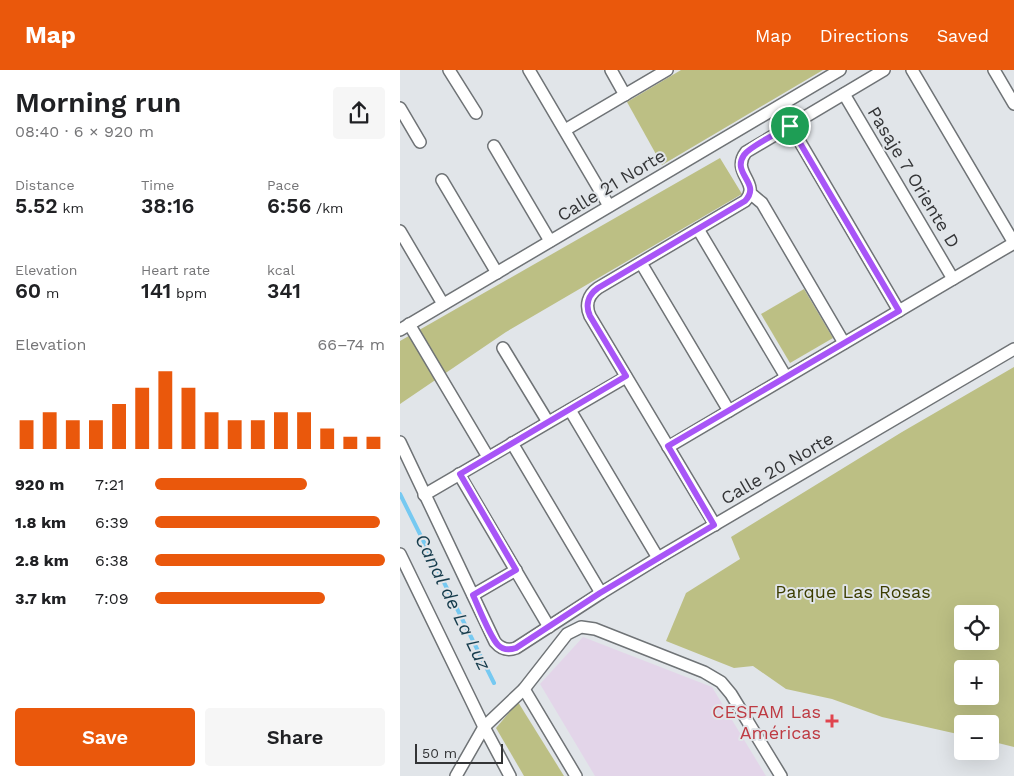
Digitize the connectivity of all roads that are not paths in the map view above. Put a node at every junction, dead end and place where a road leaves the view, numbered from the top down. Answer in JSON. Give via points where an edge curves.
{"nodes":[{"id":1,"x":449,"y":70,"type":"edge"},
{"id":2,"x":529,"y":70,"type":"edge"},
{"id":3,"x":611,"y":70,"type":"edge"},
{"id":4,"x":667,"y":70,"type":"edge"},
{"id":5,"x":840,"y":70,"type":"edge"},
{"id":6,"x":884,"y":70,"type":"edge"},
{"id":7,"x":912,"y":70,"type":"edge"},
{"id":8,"x":994,"y":70,"type":"edge"},
{"id":9,"x":844,"y":94,"type":"junction"},
{"id":10,"x":625,"y":95,"type":"junction"},
{"id":11,"x":1014,"y":104,"type":"edge"},
{"id":12,"x":400,"y":108,"type":"edge"},
{"id":13,"x":476,"y":113,"type":"dead end"},
{"id":14,"x":790,"y":126,"type":"junction"},
{"id":15,"x":565,"y":130,"type":"junction"},
{"id":16,"x":420,"y":142,"type":"dead end"},
{"id":17,"x":494,"y":146,"type":"dead end"},
{"id":18,"x":442,"y":180,"type":"dead end"},
{"id":19,"x":750,"y":193,"type":"junction"},
{"id":20,"x":609,"y":206,"type":"junction"},
{"id":21,"x":698,"y":229,"type":"junction"},
{"id":22,"x":400,"y":231,"type":"edge"},
{"id":23,"x":550,"y":241,"type":"junction"},
{"id":24,"x":1014,"y":243,"type":"edge"},
{"id":25,"x":641,"y":263,"type":"junction"},
{"id":26,"x":497,"y":273,"type":"junction"},
{"id":27,"x":954,"y":279,"type":"junction"},
{"id":28,"x":443,"y":304,"type":"junction"},
{"id":29,"x":899,"y":311,"type":"junction"},
{"id":30,"x":404,"y":327,"type":"edge"},
{"id":31,"x":844,"y":343,"type":"junction"},
{"id":32,"x":503,"y":348,"type":"dead end"},
{"id":33,"x":1014,"y":349,"type":"edge"},
{"id":34,"x":626,"y":376,"type":"junction"},
{"id":35,"x":786,"y":377,"type":"junction"},
{"id":36,"x":570,"y":410,"type":"junction"},
{"id":37,"x":729,"y":411,"type":"junction"},
{"id":38,"x":548,"y":422,"type":"junction"},
{"id":39,"x":400,"y":442,"type":"edge"},
{"id":40,"x":512,"y":444,"type":"junction"},
{"id":41,"x":668,"y":446,"type":"junction"},
{"id":42,"x":488,"y":457,"type":"junction"},
{"id":43,"x":460,"y":474,"type":"junction"},
{"id":44,"x":424,"y":495,"type":"junction"},
{"id":45,"x":714,"y":525,"type":"junction"},
{"id":46,"x":400,"y":554,"type":"edge"},
{"id":47,"x":658,"y":558,"type":"junction"},
{"id":48,"x":516,"y":570,"type":"junction"},
{"id":49,"x":600,"y":593,"type":"junction"},
{"id":50,"x":473,"y":595,"type":"junction"},
{"id":51,"x":549,"y":627,"type":"junction"},
{"id":52,"x":524,"y":689,"type":"junction"},
{"id":53,"x":484,"y":728,"type":"junction"},
{"id":54,"x":456,"y":776,"type":"edge"},
{"id":55,"x":510,"y":776,"type":"edge"},
{"id":56,"x":576,"y":776,"type":"edge"},
{"id":57,"x":781,"y":776,"type":"edge"}],
"edges":[{"from":1,"to":13,"type":"street"},
{"from":2,"to":15,"type":"street"},
{"from":3,"to":10,"type":"street"},
{"from":4,"to":10,"type":"street"},
{"from":5,"to":20,"type":"street","name":"Calle 21 Norte"},
{"from":6,"to":9,"type":"street"},
{"from":7,"to":24,"type":"street"},
{"from":8,"to":11,"type":"street"},
{"from":9,"to":14,"type":"street"},
{"from":9,"to":27,"type":"street","name":"Pasaje 7 Oriente D"},
{"from":10,"to":15,"type":"street"},
{"from":12,"to":16,"type":"street"},
{"from":14,"to":19,"type":"street","via":[[746,152],[741,170]]},
{"from":14,"to":29,"type":"street"},
{"from":15,"to":20,"type":"street"},
{"from":17,"to":23,"type":"street"},
{"from":18,"to":26,"type":"street"},
{"from":19,"to":21,"type":"street","via":[[745,201]]},
{"from":19,"to":31,"type":"street","via":[[762,202]]},
{"from":20,"to":23,"type":"street","name":"Calle 21 Norte"},
{"from":21,"to":25,"type":"street"},
{"from":21,"to":35,"type":"street"},
{"from":22,"to":28,"type":"street"},
{"from":23,"to":26,"type":"street","name":"Calle 21 Norte"},
{"from":24,"to":27,"type":"street"},
{"from":25,"to":34,"type":"street","via":[[598,288],[590,296],[587,306]]},
{"from":25,"to":37,"type":"street"},
{"from":26,"to":28,"type":"street","name":"Calle 21 Norte"},
{"from":27,"to":29,"type":"street"},
{"from":28,"to":30,"type":"street","name":"Calle 21 Norte"},
{"from":29,"to":31,"type":"street"},
{"from":30,"to":42,"type":"street"},
{"from":31,"to":35,"type":"street"},
{"from":32,"to":38,"type":"street"},
{"from":33,"to":45,"type":"street","name":"Calle 20 Norte"},
{"from":34,"to":36,"type":"street"},
{"from":34,"to":41,"type":"street"},
{"from":35,"to":37,"type":"street"},
{"from":36,"to":38,"type":"street"},
{"from":36,"to":47,"type":"street"},
{"from":37,"to":41,"type":"street"},
{"from":38,"to":40,"type":"street"},
{"from":39,"to":44,"type":"street"},
{"from":40,"to":42,"type":"street"},
{"from":40,"to":49,"type":"street"},
{"from":41,"to":45,"type":"street"},
{"from":42,"to":43,"type":"street"},
{"from":43,"to":44,"type":"street"},
{"from":43,"to":48,"type":"street"},
{"from":44,"to":50,"type":"street"},
{"from":45,"to":47,"type":"street","name":"Calle 20 Norte"},
{"from":46,"to":53,"type":"street"},
{"from":47,"to":49,"type":"street","name":"Calle 20 Norte"},
{"from":48,"to":50,"type":"street"},
{"from":48,"to":51,"type":"street"},
{"from":49,"to":51,"type":"street","name":"Calle 20 Norte"},
{"from":50,"to":51,"type":"street","name":"Calle 20 Norte","via":[[495,642],[507,650],[516,648]]},
{"from":52,"to":53,"type":"street"},
{"from":52,"to":56,"type":"street"},
{"from":52,"to":57,"type":"street","via":[[567,634],[581,627],[595,629],[704,672],[721,682]]},
{"from":53,"to":54,"type":"street"},
{"from":53,"to":55,"type":"street"}]}
